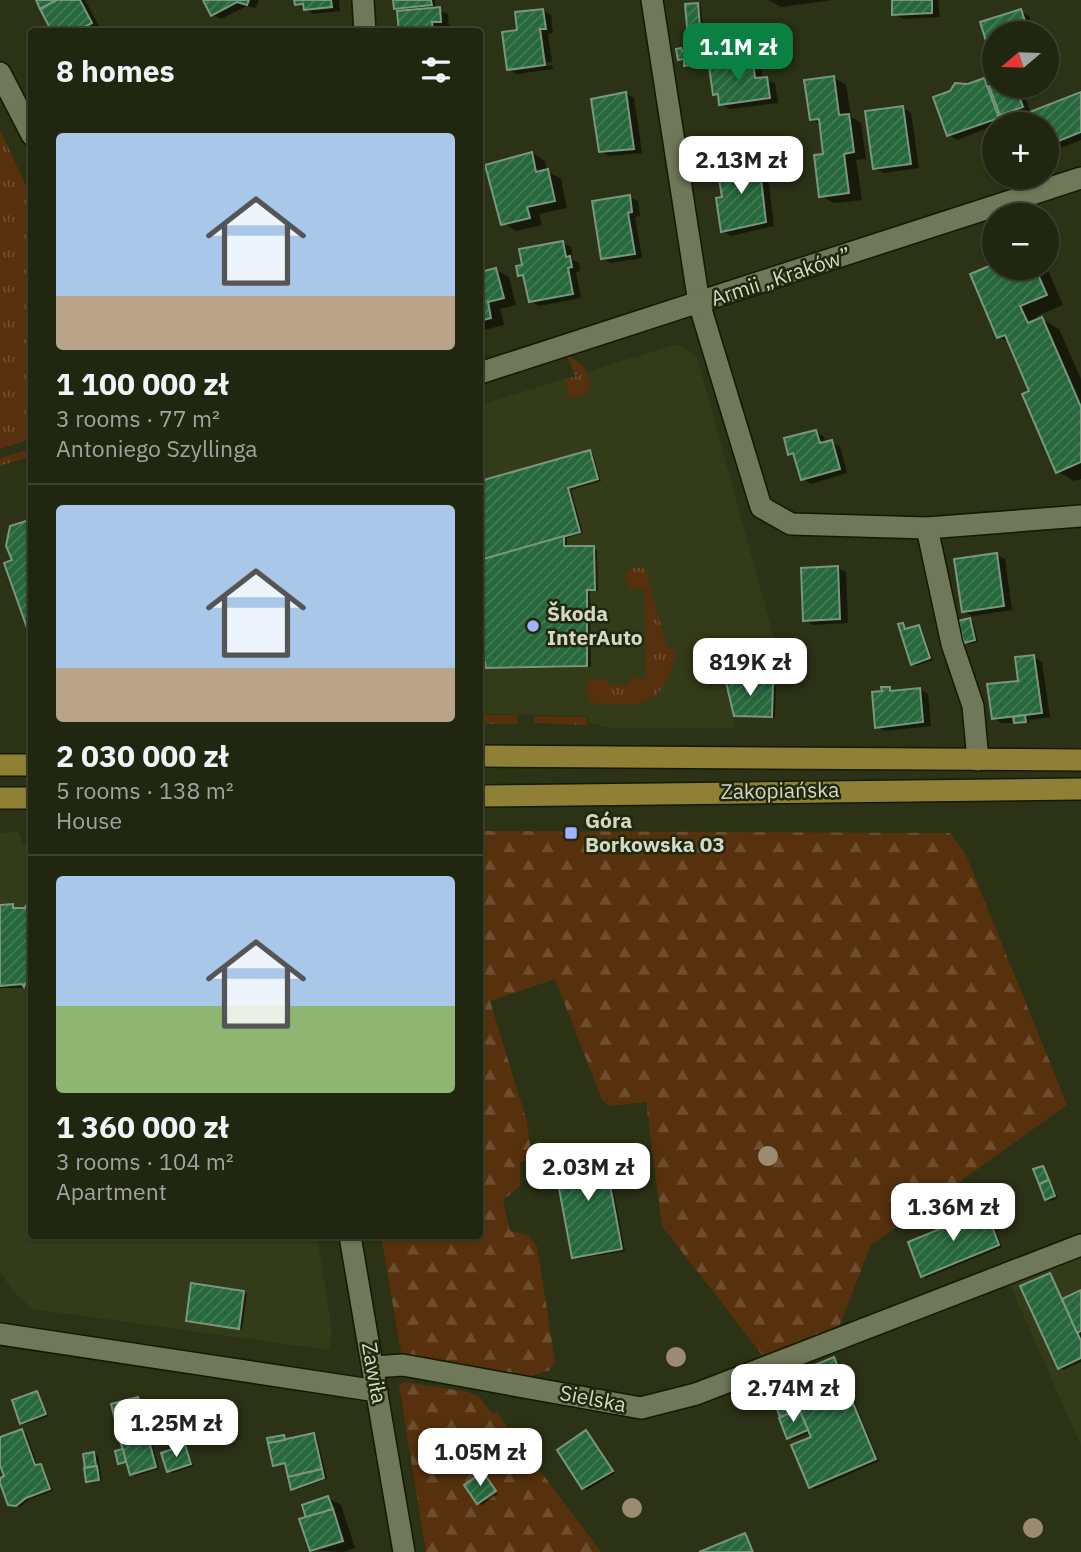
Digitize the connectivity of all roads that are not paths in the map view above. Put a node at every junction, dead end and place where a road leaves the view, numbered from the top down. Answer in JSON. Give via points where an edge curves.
{"nodes":[{"id":1,"x":363,"y":0,"type":"edge"},
{"id":2,"x":652,"y":0,"type":"edge"},
{"id":3,"x":365,"y":28,"type":"edge"},
{"id":4,"x":0,"y":73,"type":"edge"},
{"id":5,"x":28,"y":127,"type":"edge"},
{"id":6,"x":1081,"y":178,"type":"edge"},
{"id":7,"x":699,"y":303,"type":"junction"},
{"id":8,"x":483,"y":372,"type":"edge"},
{"id":9,"x":1081,"y":516,"type":"edge"},
{"id":10,"x":927,"y":528,"type":"junction"},
{"id":11,"x":483,"y":756,"type":"edge"},
{"id":12,"x":978,"y":760,"type":"junction"},
{"id":13,"x":1081,"y":760,"type":"edge"},
{"id":14,"x":0,"y":765,"type":"edge"},
{"id":15,"x":28,"y":765,"type":"edge"},
{"id":16,"x":1081,"y":789,"type":"edge"},
{"id":17,"x":483,"y":796,"type":"edge"},
{"id":18,"x":0,"y":798,"type":"edge"},
{"id":19,"x":28,"y":798,"type":"edge"},
{"id":20,"x":352,"y":1239,"type":"edge"},
{"id":21,"x":1081,"y":1245,"type":"edge"},
{"id":22,"x":0,"y":1334,"type":"edge"},
{"id":23,"x":373,"y":1367,"type":"junction"},
{"id":24,"x":377,"y":1391,"type":"junction"},
{"id":25,"x":404,"y":1552,"type":"edge"}],
"edges":[{"from":1,"to":3,"type":"street"},
{"from":2,"to":7,"type":"street"},
{"from":4,"to":5,"type":"street"},
{"from":6,"to":7,"type":"street","name":"Armii „Kraków”"},
{"from":7,"to":8,"type":"street","name":"Armii „Kraków”"},
{"from":7,"to":10,"type":"street","via":[[761,507],[791,524]]},
{"from":9,"to":10,"type":"street"},
{"from":10,"to":12,"type":"street","via":[[952,644],[973,706]]},
{"from":11,"to":12,"type":"main road","name":"Zakopiańska"},
{"from":12,"to":13,"type":"main road","name":"Zakopiańska"},
{"from":14,"to":15,"type":"main road"},
{"from":16,"to":17,"type":"main road","name":"Zakopiańska"},
{"from":18,"to":19,"type":"main road"},
{"from":20,"to":23,"type":"street","name":"Zawiła"},
{"from":21,"to":23,"type":"street","name":"Sielska","via":[[696,1394],[641,1408],[402,1365]]},
{"from":22,"to":24,"type":"street"},
{"from":23,"to":24,"type":"street","name":"Zawiła"},
{"from":24,"to":25,"type":"street","name":"Zawiła"}]}
